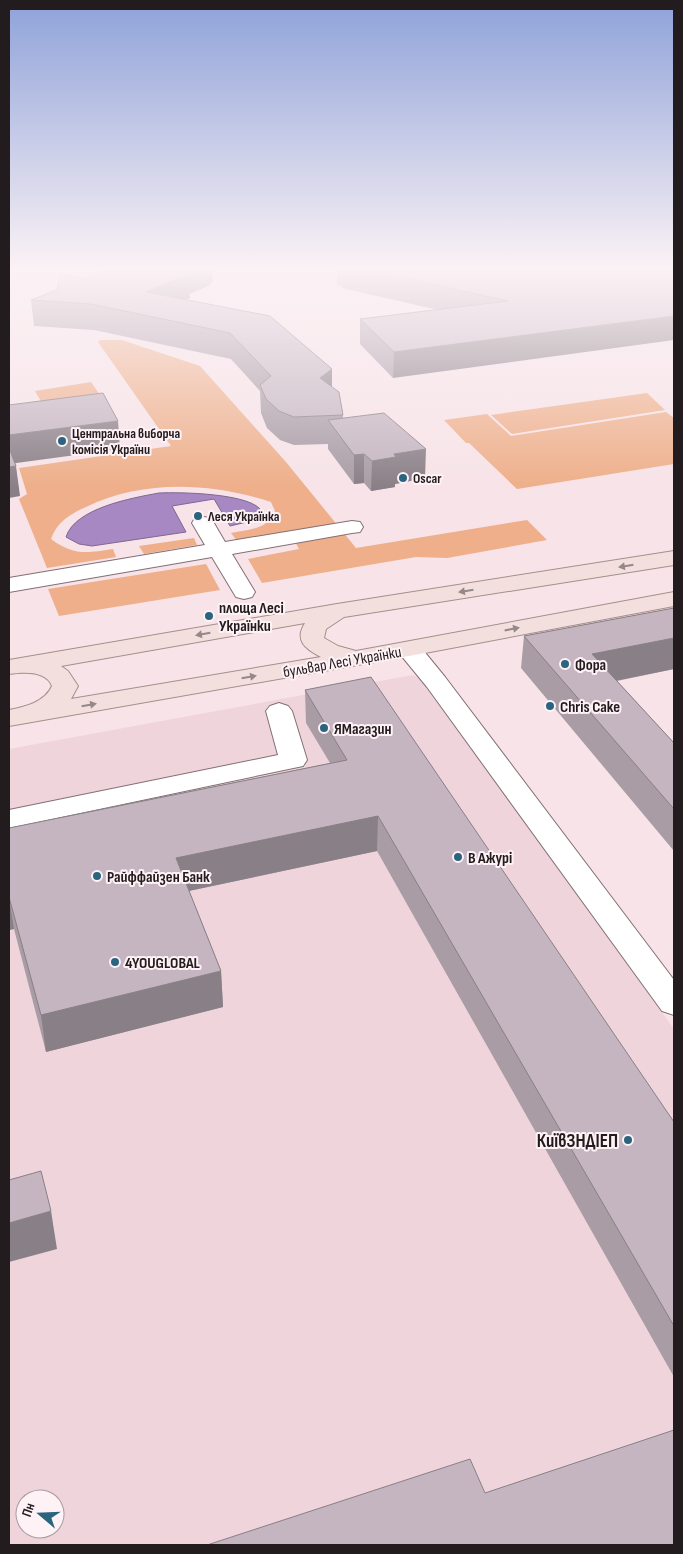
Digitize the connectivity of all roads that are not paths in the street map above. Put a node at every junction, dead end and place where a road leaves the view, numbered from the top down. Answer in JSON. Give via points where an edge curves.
{"nodes":[{"id":1,"x":203,"y":523,"type":"dead end"},
{"id":2,"x":352,"y":527,"type":"dead end"},
{"id":3,"x":219,"y":550,"type":"junction"},
{"id":4,"x":674,"y":558,"type":"edge"},
{"id":5,"x":9,"y":585,"type":"edge"},
{"id":6,"x":244,"y":592,"type":"dead end"},
{"id":7,"x":674,"y":599,"type":"edge"},
{"id":8,"x":337,"y":611,"type":"junction"},
{"id":9,"x":408,"y":649,"type":"junction"},
{"id":10,"x":361,"y":657,"type":"junction"},
{"id":11,"x":9,"y":667,"type":"edge"},
{"id":12,"x":279,"y":711,"type":"dead end"},
{"id":13,"x":16,"y":717,"type":"edge"},
{"id":14,"x":9,"y":819,"type":"edge"},
{"id":15,"x":674,"y":1003,"type":"edge"}],
"edges":[{"from":1,"to":3,"type":"street"},
{"from":2,"to":3,"type":"street"},
{"from":3,"to":5,"type":"street"},
{"from":3,"to":6,"type":"street"},
{"from":4,"to":8,"type":"main road","one_way":true},
{"from":9,"to":7,"type":"main road","name":"бульвар Лесі Українки","one_way":true},
{"from":8,"to":10,"type":"main road","via":[[317,624],[312,631],[314,641],[330,653]]},
{"from":8,"to":11,"type":"main road","one_way":true},
{"from":9,"to":10,"type":"main road","name":"бульвар Лесі Українки"},
{"from":9,"to":15,"type":"street","via":[[442,689]]},
{"from":13,"to":10,"type":"main road","name":"бульвар Лесі Українки","one_way":true},
{"from":11,"to":13,"type":"main road","via":[[50,670],[64,680],[65,686],[59,699],[50,706]]},
{"from":12,"to":14,"type":"street","via":[[293,760]]}]}
